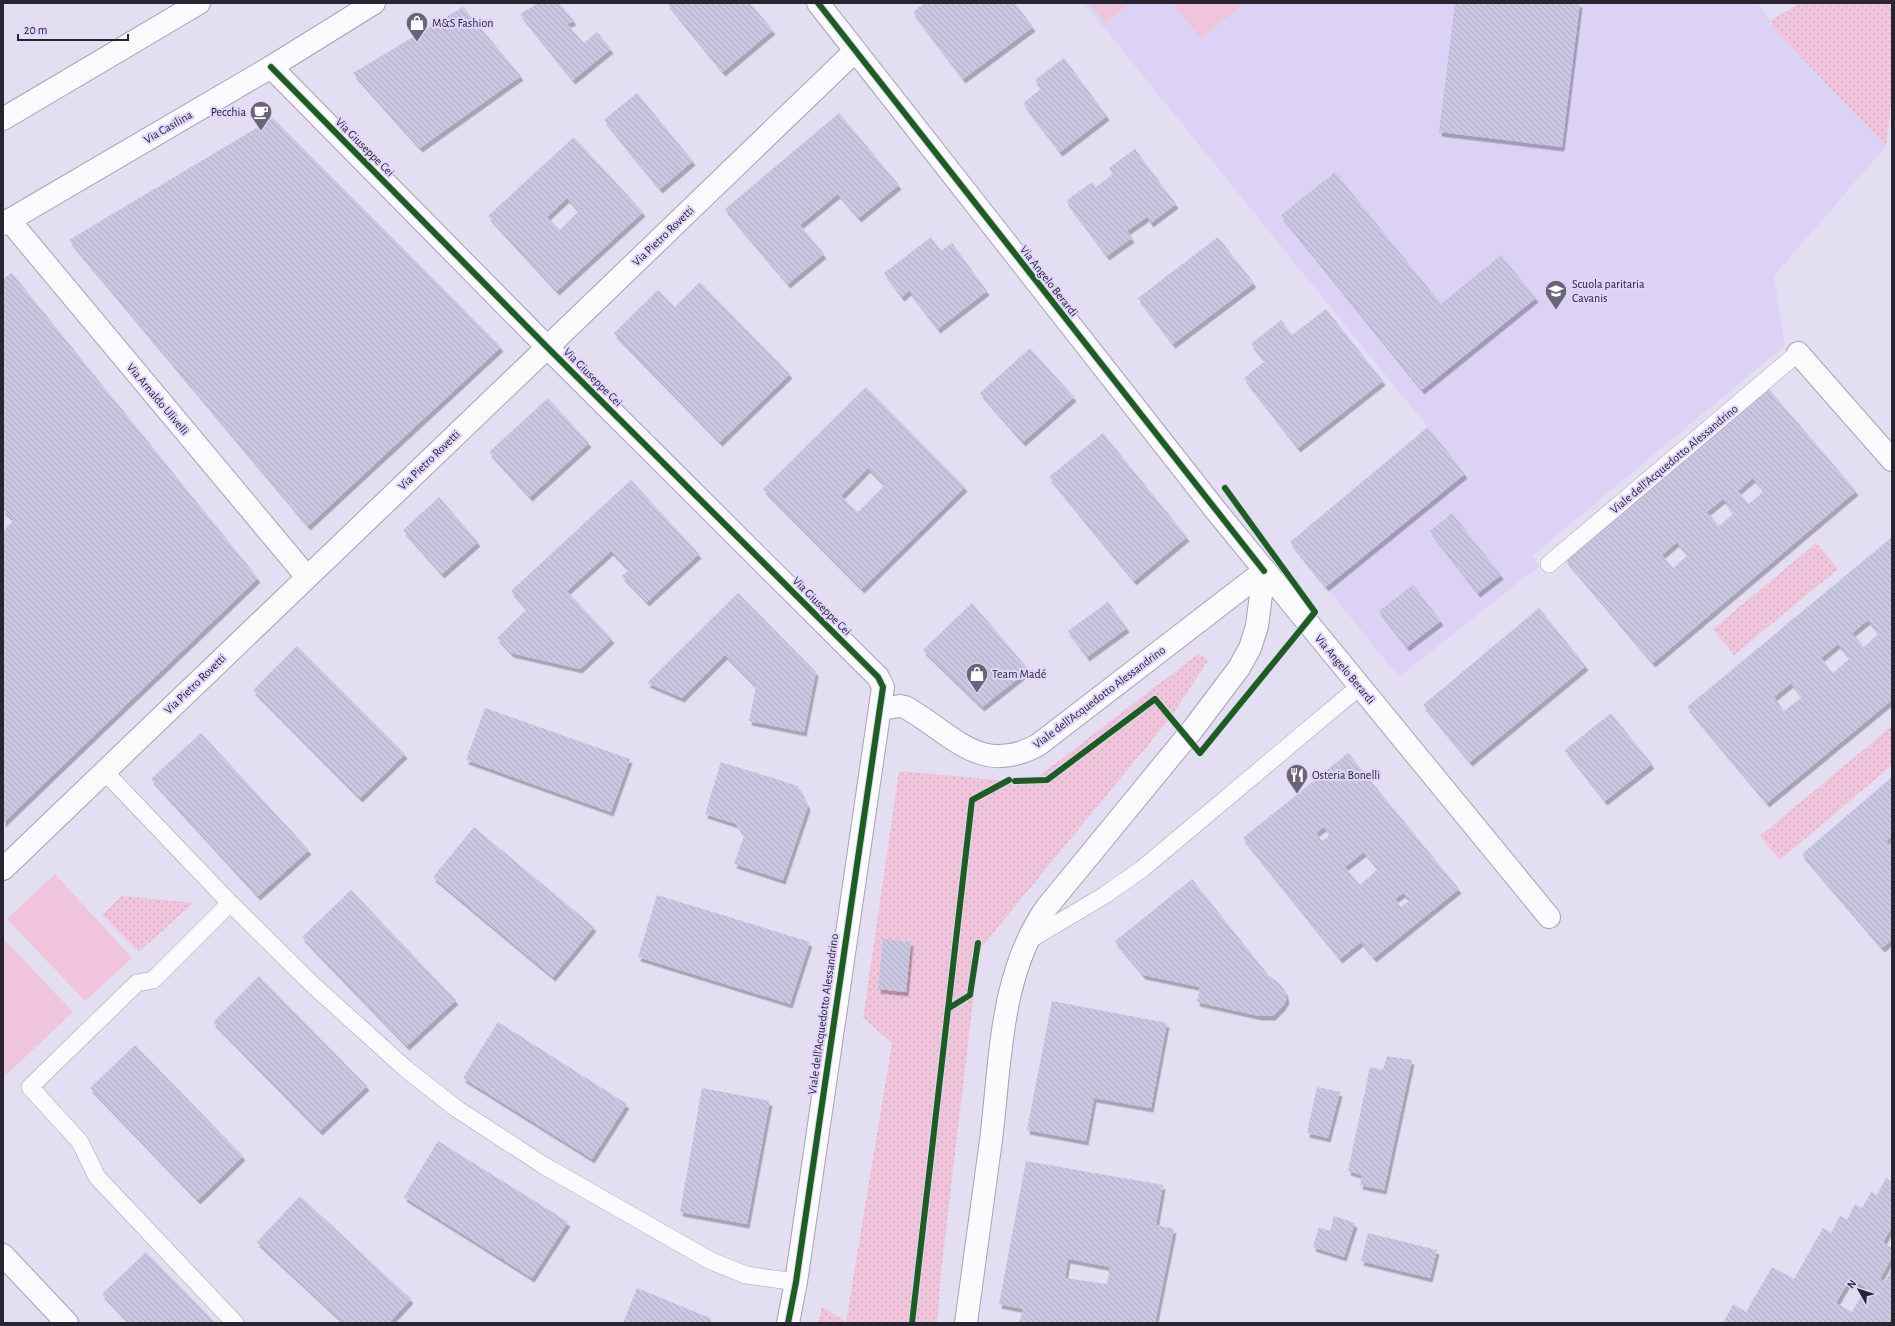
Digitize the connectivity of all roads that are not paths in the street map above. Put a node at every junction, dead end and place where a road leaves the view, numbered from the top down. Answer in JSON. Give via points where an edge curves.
{"nodes":[{"id":1,"x":199,"y":3,"type":"edge"},
{"id":2,"x":374,"y":3,"type":"edge"},
{"id":3,"x":818,"y":3,"type":"edge"},
{"id":4,"x":855,"y":51,"type":"junction"},
{"id":5,"x":271,"y":67,"type":"junction"},
{"id":6,"x":3,"y":119,"type":"edge"},
{"id":7,"x":6,"y":222,"type":"edge"},
{"id":8,"x":547,"y":348,"type":"junction"},
{"id":9,"x":1798,"y":353,"type":"joint"},
{"id":10,"x":1892,"y":460,"type":"edge"},
{"id":11,"x":1549,"y":564,"type":"dead end"},
{"id":12,"x":1264,"y":572,"type":"junction"},
{"id":13,"x":307,"y":577,"type":"junction"},
{"id":14,"x":1359,"y":687,"type":"junction"},
{"id":15,"x":881,"y":709,"type":"junction"},
{"id":16,"x":104,"y":771,"type":"junction"},
{"id":17,"x":3,"y":869,"type":"edge"},
{"id":18,"x":230,"y":903,"type":"junction"},
{"id":19,"x":1549,"y":917,"type":"dead end"},
{"id":20,"x":1026,"y":942,"type":"junction"},
{"id":21,"x":3,"y":1255,"type":"edge"},
{"id":22,"x":796,"y":1282,"type":"junction"},
{"id":23,"x":67,"y":1323,"type":"edge"},
{"id":24,"x":235,"y":1323,"type":"edge"},
{"id":25,"x":788,"y":1323,"type":"edge"},
{"id":26,"x":966,"y":1323,"type":"edge"}],
"edges":[{"from":1,"to":6,"type":"street"},
{"from":2,"to":5,"type":"street","name":"Via Casilina"},
{"from":3,"to":4,"type":"street","name":"Via Angelo Berardi"},
{"from":4,"to":8,"type":"street","name":"Via Pietro Rovetti"},
{"from":4,"to":12,"type":"street","name":"Via Angelo Berardi"},
{"from":5,"to":7,"type":"street","name":"Via Casilina"},
{"from":5,"to":8,"type":"street","name":"Via Giuseppe Cei"},
{"from":7,"to":13,"type":"street","name":"Via Arnaldo Ulivelli"},
{"from":8,"to":13,"type":"street","name":"Via Pietro Rovetti"},
{"from":8,"to":15,"type":"street","name":"Via Giuseppe Cei","via":[[878,677],[883,687]]},
{"from":9,"to":10,"type":"street"},
{"from":9,"to":11,"type":"lane","name":"Viale dell'Acquedotto Alessandrino"},
{"from":12,"to":14,"type":"street","name":"Via Angelo Berardi"},
{"from":12,"to":15,"type":"street","name":"Viale dell'Acquedotto Alessandrino","via":[[1038,745],[1022,753],[1000,757],[986,755],[954,740],[905,707]]},
{"from":12,"to":20,"type":"street","via":[[1257,626],[1240,668],[1064,885],[1036,923]]},
{"from":13,"to":16,"type":"street","name":"Via Pietro Rovetti"},
{"from":14,"to":19,"type":"street","name":"Via Angelo Berardi"},
{"from":14,"to":20,"type":"lane","via":[[1142,869],[1105,895]]},
{"from":15,"to":22,"type":"street","name":"Viale dell'Acquedotto Alessandrino"},
{"from":16,"to":17,"type":"street","name":"Via Pietro Rovetti"},
{"from":16,"to":18,"type":"lane"},
{"from":18,"to":22,"type":"lane","via":[[314,986],[386,1052],[480,1124],[543,1164],[710,1261],[746,1275]]},
{"from":18,"to":24,"type":"lane","via":[[153,980],[137,983],[30,1087],[80,1142],[97,1177]]},
{"from":20,"to":26,"type":"street","via":[[1014,974],[1001,1041],[991,1141]]},
{"from":21,"to":23,"type":"street"},
{"from":22,"to":25,"type":"street","name":"Viale dell'Acquedotto Alessandrino"}]}
